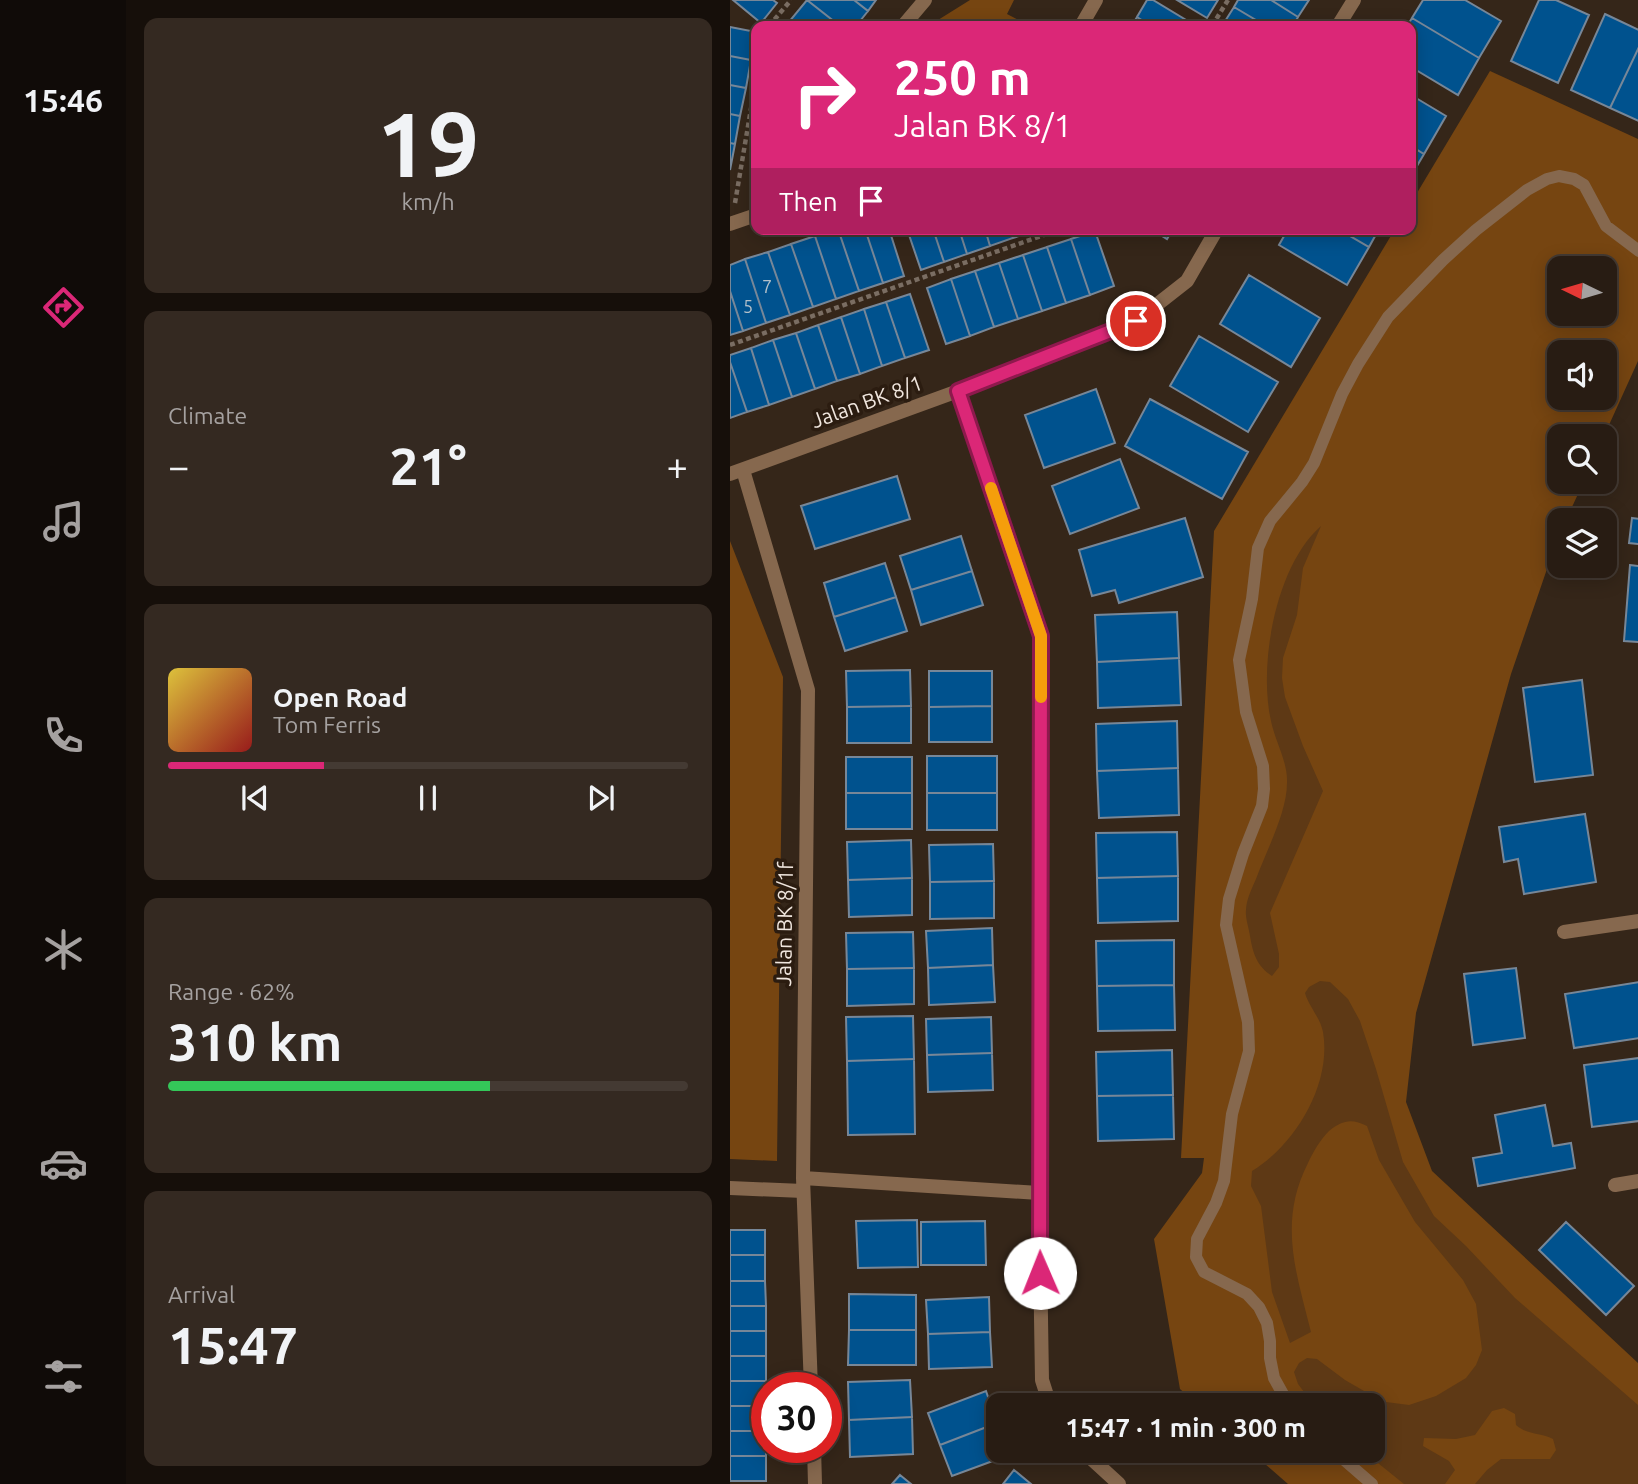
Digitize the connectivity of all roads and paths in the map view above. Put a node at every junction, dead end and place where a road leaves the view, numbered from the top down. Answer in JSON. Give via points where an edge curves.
{"nodes":[{"id":1,"x":791,"y":0,"type":"edge"},
{"id":2,"x":925,"y":0,"type":"edge"},
{"id":3,"x":1096,"y":0,"type":"edge"},
{"id":4,"x":1228,"y":0,"type":"edge"},
{"id":5,"x":1354,"y":0,"type":"edge"},
{"id":6,"x":773,"y":21,"type":"edge"},
{"id":7,"x":907,"y":21,"type":"edge"},
{"id":8,"x":1084,"y":21,"type":"edge"},
{"id":9,"x":1215,"y":21,"type":"edge"},
{"id":10,"x":1341,"y":21,"type":"edge"},
{"id":11,"x":751,"y":108,"type":"edge"},
{"id":12,"x":751,"y":217,"type":"edge"},
{"id":13,"x":731,"y":223,"type":"edge"},
{"id":14,"x":1044,"y":235,"type":"edge"},
{"id":15,"x":1214,"y":235,"type":"edge"},
{"id":16,"x":1638,"y":251,"type":"edge"},
{"id":17,"x":730,"y":345,"type":"edge"},
{"id":18,"x":958,"y":391,"type":"junction"},
{"id":19,"x":736,"y":472,"type":"edge"},
{"id":20,"x":1638,"y":920,"type":"edge"},
{"id":21,"x":1564,"y":932,"type":"dead end"},
{"id":22,"x":1638,"y":1181,"type":"edge"},
{"id":23,"x":803,"y":1184,"type":"junction"},
{"id":24,"x":1615,"y":1185,"type":"dead end"},
{"id":25,"x":730,"y":1188,"type":"edge"},
{"id":26,"x":1039,"y":1193,"type":"junction"},
{"id":27,"x":810,"y":1372,"type":"edge"},
{"id":28,"x":1046,"y":1393,"type":"edge"},
{"id":29,"x":1282,"y":1393,"type":"edge"},
{"id":30,"x":814,"y":1463,"type":"edge"},
{"id":31,"x":1096,"y":1463,"type":"edge"},
{"id":32,"x":1348,"y":1463,"type":"edge"},
{"id":33,"x":815,"y":1484,"type":"edge"},
{"id":34,"x":1119,"y":1484,"type":"edge"},
{"id":35,"x":1372,"y":1484,"type":"edge"}],
"edges":[{"from":1,"to":6,"type":"path"},
{"from":2,"to":7,"type":"street"},
{"from":3,"to":8,"type":"street"},
{"from":4,"to":9,"type":"path"},
{"from":5,"to":10,"type":"street"},
{"from":11,"to":13,"type":"path"},
{"from":12,"to":13,"type":"street"},
{"from":14,"to":17,"type":"path"},
{"from":15,"to":18,"type":"street","name":"Jalan BK 8/1","via":[[1187,281],[1136,321]]},
{"from":16,"to":29,"type":"lane","via":[[1606,226],[1584,185],[1574,179],[1559,176],[1527,190],[1451,253],[1389,317],[1342,394],[1314,463],[1270,521],[1258,548],[1239,660],[1264,789],[1229,899],[1226,925],[1248,1022],[1249,1051],[1232,1114],[1224,1181],[1197,1239],[1196,1257],[1204,1272],[1247,1294],[1259,1307],[1267,1322],[1274,1378]]},
{"from":18,"to":19,"type":"street","name":"Jalan BK 8/1"},
{"from":18,"to":26,"type":"street","via":[[1041,636]]},
{"from":19,"to":23,"type":"street","name":"Jalan BK 8/1f","via":[[808,690]]},
{"from":20,"to":21,"type":"street"},
{"from":22,"to":24,"type":"street"},
{"from":23,"to":25,"type":"street"},
{"from":23,"to":26,"type":"street"},
{"from":23,"to":27,"type":"street","name":"Jalan BK 8/1f"},
{"from":26,"to":28,"type":"street","via":[[1042,1380]]},
{"from":30,"to":33,"type":"street"},
{"from":31,"to":34,"type":"street"},
{"from":32,"to":35,"type":"lane"}]}
